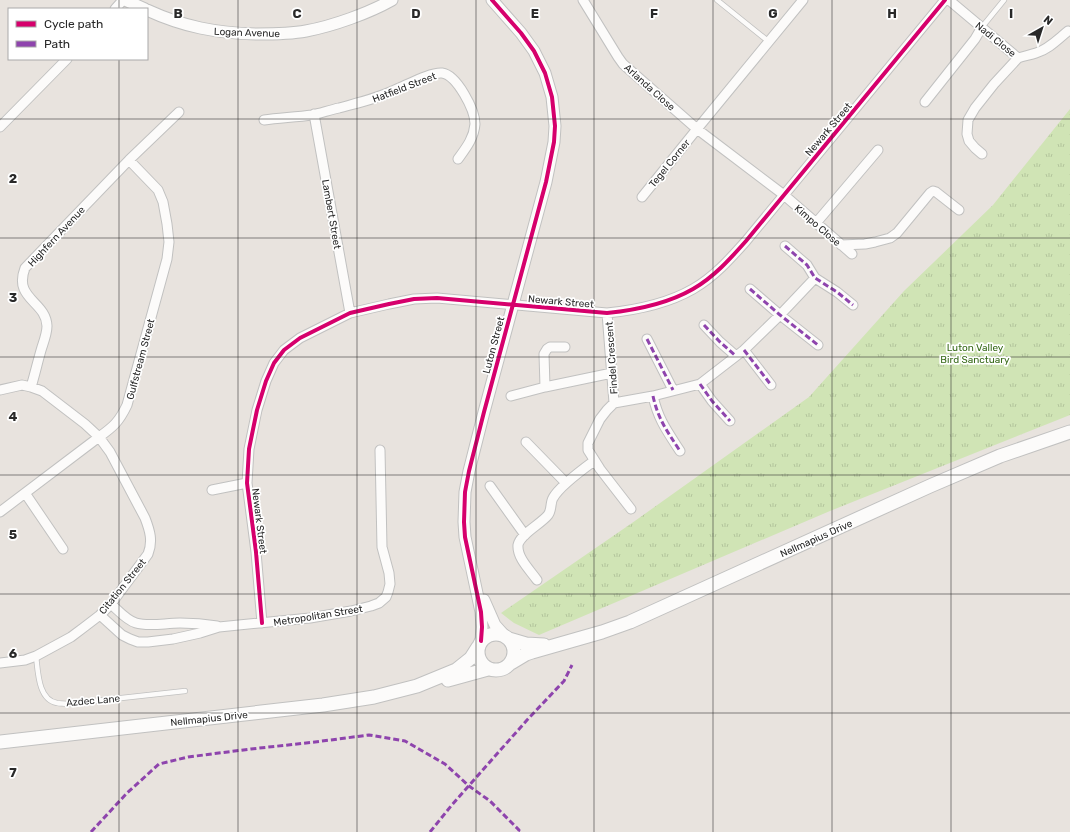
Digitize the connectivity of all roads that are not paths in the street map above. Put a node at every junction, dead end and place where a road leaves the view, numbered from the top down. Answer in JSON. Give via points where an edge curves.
{"nodes":[{"id":1,"x":124,"y":0,"type":"edge"},
{"id":2,"x":392,"y":0,"type":"edge"},
{"id":3,"x":492,"y":0,"type":"edge"},
{"id":4,"x":584,"y":0,"type":"edge"},
{"id":5,"x":717,"y":0,"type":"edge"},
{"id":6,"x":803,"y":0,"type":"edge"},
{"id":7,"x":945,"y":0,"type":"edge"},
{"id":8,"x":949,"y":0,"type":"edge"},
{"id":9,"x":1004,"y":0,"type":"edge"},
{"id":10,"x":116,"y":8,"type":"edge"},
{"id":11,"x":144,"y":8,"type":"edge"},
{"id":12,"x":148,"y":10,"type":"edge"},
{"id":13,"x":982,"y":27,"type":"junction"},
{"id":14,"x":1068,"y":31,"type":"dead end"},
{"id":15,"x":768,"y":41,"type":"junction"},
{"id":16,"x":1018,"y":58,"type":"junction"},
{"id":17,"x":66,"y":60,"type":"edge"},
{"id":18,"x":925,"y":102,"type":"dead end"},
{"id":19,"x":179,"y":112,"type":"dead end"},
{"id":20,"x":314,"y":114,"type":"junction"},
{"id":21,"x":264,"y":120,"type":"dead end"},
{"id":22,"x":0,"y":127,"type":"edge"},
{"id":23,"x":697,"y":128,"type":"junction"},
{"id":24,"x":878,"y":150,"type":"dead end"},
{"id":25,"x":982,"y":154,"type":"dead end"},
{"id":26,"x":458,"y":159,"type":"dead end"},
{"id":27,"x":129,"y":160,"type":"junction"},
{"id":28,"x":784,"y":195,"type":"junction"},
{"id":29,"x":642,"y":197,"type":"dead end"},
{"id":30,"x":959,"y":210,"type":"dead end"},
{"id":31,"x":816,"y":223,"type":"junction"},
{"id":32,"x":841,"y":245,"type":"junction"},
{"id":33,"x":785,"y":246,"type":"dead end"},
{"id":34,"x":852,"y":254,"type":"dead end"},
{"id":35,"x":815,"y":278,"type":"junction"},
{"id":36,"x":750,"y":289,"type":"dead end"},
{"id":37,"x":512,"y":304,"type":"junction"},
{"id":38,"x":853,"y":305,"type":"dead end"},
{"id":39,"x":350,"y":313,"type":"junction"},
{"id":40,"x":608,"y":313,"type":"junction"},
{"id":41,"x":780,"y":315,"type":"junction"},
{"id":42,"x":704,"y":324,"type":"dead end"},
{"id":43,"x":647,"y":339,"type":"dead end"},
{"id":44,"x":818,"y":345,"type":"dead end"},
{"id":45,"x":565,"y":347,"type":"dead end"},
{"id":46,"x":744,"y":350,"type":"junction"},
{"id":47,"x":736,"y":356,"type":"junction"},
{"id":48,"x":612,"y":374,"type":"junction"},
{"id":49,"x":700,"y":384,"type":"junction"},
{"id":50,"x":771,"y":385,"type":"dead end"},
{"id":51,"x":31,"y":387,"type":"junction"},
{"id":52,"x":545,"y":387,"type":"junction"},
{"id":53,"x":0,"y":390,"type":"edge"},
{"id":54,"x":673,"y":390,"type":"junction"},
{"id":55,"x":511,"y":396,"type":"dead end"},
{"id":56,"x":652,"y":396,"type":"junction"},
{"id":57,"x":614,"y":403,"type":"junction"},
{"id":58,"x":730,"y":421,"type":"dead end"},
{"id":59,"x":1069,"y":433,"type":"edge"},
{"id":60,"x":98,"y":436,"type":"junction"},
{"id":61,"x":526,"y":442,"type":"dead end"},
{"id":62,"x":380,"y":450,"type":"dead end"},
{"id":63,"x":680,"y":451,"type":"dead end"},
{"id":64,"x":594,"y":461,"type":"junction"},
{"id":65,"x":246,"y":483,"type":"junction"},
{"id":66,"x":566,"y":483,"type":"junction"},
{"id":67,"x":490,"y":486,"type":"dead end"},
{"id":68,"x":212,"y":490,"type":"dead end"},
{"id":69,"x":25,"y":493,"type":"junction"},
{"id":70,"x":631,"y":508,"type":"dead end"},
{"id":71,"x":0,"y":512,"type":"edge"},
{"id":72,"x":525,"y":534,"type":"junction"},
{"id":73,"x":63,"y":549,"type":"dead end"},
{"id":74,"x":473,"y":571,"type":"junction"},
{"id":75,"x":537,"y":580,"type":"dead end"},
{"id":76,"x":111,"y":604,"type":"junction"},
{"id":77,"x":100,"y":614,"type":"junction"},
{"id":78,"x":262,"y":623,"type":"junction"},
{"id":79,"x":219,"y":627,"type":"junction"},
{"id":80,"x":506,"y":637,"type":"junction"},
{"id":81,"x":566,"y":643,"type":"junction"},
{"id":82,"x":479,"y":644,"type":"junction"},
{"id":83,"x":36,"y":656,"type":"junction"},
{"id":84,"x":0,"y":663,"type":"edge"},
{"id":85,"x":511,"y":663,"type":"junction"},
{"id":86,"x":488,"y":669,"type":"junction"},
{"id":87,"x":417,"y":686,"type":"junction"},
{"id":88,"x":185,"y":691,"type":"dead end"},
{"id":89,"x":0,"y":742,"type":"edge"}],
"edges":[{"from":1,"to":10,"type":"street"},
{"from":1,"to":11,"type":"street","name":"Logan Avenue"},
{"from":2,"to":12,"type":"street","name":"Logan Avenue","via":[[330,25],[305,32],[272,34],[207,30],[164,18]]},
{"from":3,"to":37,"type":"street","name":"Luton Street","via":[[534,51],[552,97],[555,126],[546,182]]},
{"from":4,"to":23,"type":"street","name":"Arlanda Close","via":[[618,58]]},
{"from":5,"to":15,"type":"lane"},
{"from":6,"to":15,"type":"street"},
{"from":7,"to":28,"type":"street","name":"Newark Street"},
{"from":8,"to":13,"type":"street","name":"Nadi Close"},
{"from":9,"to":13,"type":"lane"},
{"from":13,"to":16,"type":"street","name":"Nadi Close"},
{"from":13,"to":18,"type":"street"},
{"from":14,"to":16,"type":"street","name":"Nadi Close","via":[[1037,53]]},
{"from":15,"to":23,"type":"street"},
{"from":16,"to":25,"type":"street","via":[[994,84],[968,120],[969,141]]},
{"from":17,"to":22,"type":"street"},
{"from":19,"to":27,"type":"street","name":"Highfern Avenue"},
{"from":20,"to":21,"type":"street","name":"Hatfield Street"},
{"from":20,"to":26,"type":"street","name":"Hatfield Street","via":[[373,99],[420,79],[442,73],[456,81],[474,115],[472,137]]},
{"from":20,"to":39,"type":"street","name":"Lambert Street"},
{"from":23,"to":28,"type":"street","name":"Arlanda Close"},
{"from":23,"to":29,"type":"street","name":"Tegel Corner"},
{"from":24,"to":31,"type":"street"},
{"from":27,"to":51,"type":"street","name":"Highfern Avenue","via":[[26,268],[22,276],[22,285],[27,295],[41,310],[47,327]]},
{"from":27,"to":60,"type":"street","name":"Gulfstream Street","via":[[158,190],[163,202],[169,242],[167,259],[127,405],[117,422]]},
{"from":28,"to":31,"type":"street","name":"Kimpo Close"},
{"from":28,"to":40,"type":"street","name":"Newark Street","via":[[728,261],[693,289],[658,304]]},
{"from":30,"to":32,"type":"street","via":[[933,191],[890,238],[870,243]]},
{"from":31,"to":32,"type":"street","name":"Kimpo Close"},
{"from":32,"to":34,"type":"street","name":"Kimpo Close"},
{"from":33,"to":35,"type":"street","via":[[807,265]]},
{"from":35,"to":38,"type":"street"},
{"from":35,"to":41,"type":"street"},
{"from":36,"to":41,"type":"street"},
{"from":37,"to":39,"type":"street","name":"Newark Street","via":[[437,298],[414,299]]},
{"from":37,"to":40,"type":"street","name":"Newark Street"},
{"from":37,"to":74,"type":"street","name":"Luton Street","via":[[468,478],[464,522]]},
{"from":39,"to":65,"type":"street","name":"Newark Street","via":[[300,338],[284,350],[274,363],[257,410],[249,449]]},
{"from":40,"to":48,"type":"street","name":"Findel Crescent"},
{"from":41,"to":44,"type":"street"},
{"from":41,"to":46,"type":"street"},
{"from":42,"to":47,"type":"street"},
{"from":43,"to":54,"type":"street"},
{"from":45,"to":52,"type":"street","via":[[550,347],[545,352]]},
{"from":46,"to":47,"type":"street"},
{"from":46,"to":50,"type":"street"},
{"from":47,"to":49,"type":"street"},
{"from":48,"to":52,"type":"street"},
{"from":48,"to":57,"type":"street","name":"Findel Crescent"},
{"from":49,"to":54,"type":"street"},
{"from":49,"to":58,"type":"street"},
{"from":51,"to":53,"type":"street","via":[[22,385]]},
{"from":51,"to":60,"type":"street","via":[[42,391]]},
{"from":52,"to":55,"type":"street"},
{"from":54,"to":56,"type":"street"},
{"from":56,"to":57,"type":"street"},
{"from":56,"to":63,"type":"street","via":[[661,421]]},
{"from":57,"to":64,"type":"street","via":[[600,419],[588,442],[588,450]]},
{"from":59,"to":81,"type":"main road","name":"Nellmapius Drive","via":[[1000,456],[630,622]]},
{"from":60,"to":69,"type":"street","name":"Gulfstream Street"},
{"from":60,"to":76,"type":"street","name":"Citation Street","via":[[110,452],[145,518],[151,536],[148,554]]},
{"from":61,"to":66,"type":"street"},
{"from":62,"to":78,"type":"street","name":"Metropolitan Street","via":[[382,547],[390,584],[386,596],[379,603],[351,611]]},
{"from":64,"to":66,"type":"street"},
{"from":64,"to":70,"type":"street"},
{"from":65,"to":68,"type":"street"},
{"from":65,"to":78,"type":"street","name":"Newark Street","via":[[256,552]]},
{"from":66,"to":72,"type":"street","via":[[553,497],[547,516]]},
{"from":67,"to":72,"type":"street"},
{"from":69,"to":71,"type":"street","name":"Gulfstream Street"},
{"from":69,"to":73,"type":"street"},
{"from":72,"to":75,"type":"street","via":[[518,545],[520,555]]},
{"from":74,"to":80,"type":"street","name":"Luton Street","via":[[495,625]]},
{"from":74,"to":82,"type":"street","name":"Luton Street","via":[[481,612]]},
{"from":76,"to":77,"type":"street","name":"Citation Street"},
{"from":76,"to":79,"type":"street","name":"Metropolitan Street","via":[[128,619],[143,624],[179,623]]},
{"from":77,"to":79,"type":"street","name":"Metropolitan Street","via":[[122,635],[138,642],[173,639]]},
{"from":77,"to":83,"type":"street","name":"Citation Street","via":[[71,637]]},
{"from":78,"to":79,"type":"street","name":"Metropolitan Street"},
{"from":80,"to":81,"type":"main road","name":"Nellmapius Drive","via":[[533,645]]},
{"from":80,"to":82,"type":"main road","via":[[491,634]]},
{"from":80,"to":85,"type":"main road","via":[[513,644],[514,657]]},
{"from":81,"to":85,"type":"main road","name":"Nellmapius Drive","via":[[526,654]]},
{"from":82,"to":86,"type":"main road","via":[[479,660]]},
{"from":82,"to":87,"type":"main road","name":"Nellmapius Drive","via":[[471,658],[456,670]]},
{"from":83,"to":84,"type":"street","name":"Citation Street"},
{"from":83,"to":88,"type":"lane","name":"Azdec Lane","via":[[43,691],[48,699],[56,703],[67,704]]},
{"from":85,"to":86,"type":"main road","via":[[501,670]]},
{"from":86,"to":87,"type":"main road","name":"Nellmapius Drive"},
{"from":87,"to":89,"type":"main road","name":"Nellmapius Drive","via":[[374,697],[323,705]]}]}
